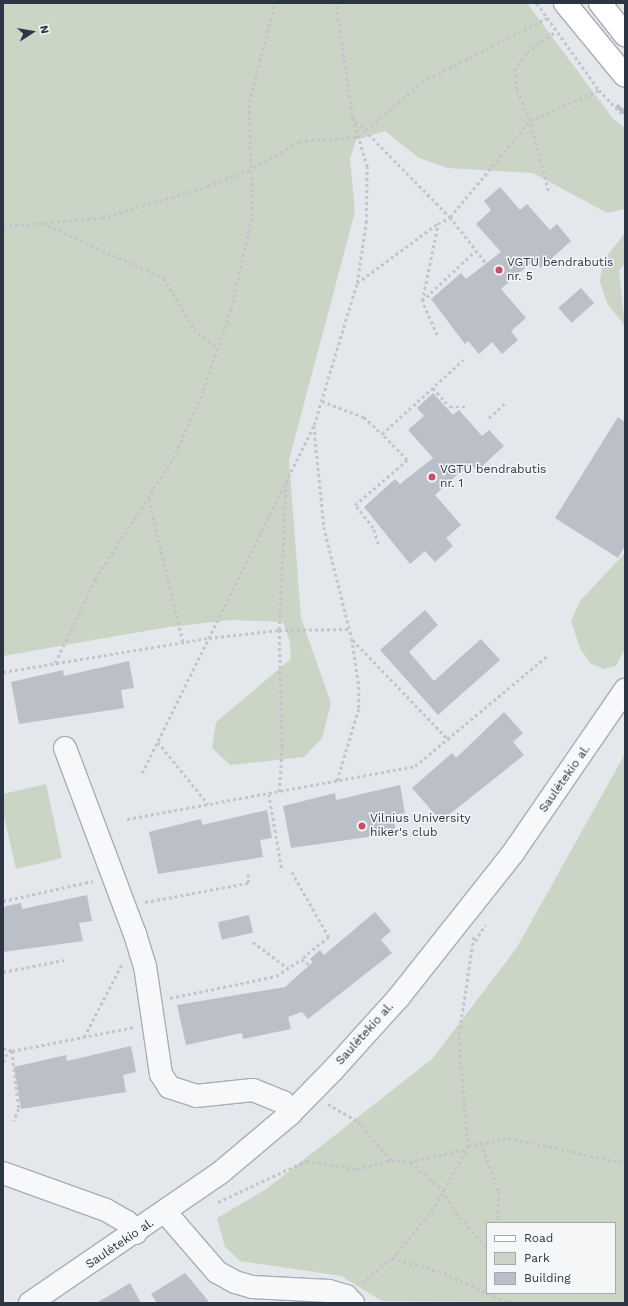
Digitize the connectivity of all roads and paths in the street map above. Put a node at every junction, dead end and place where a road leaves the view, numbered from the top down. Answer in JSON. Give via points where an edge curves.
{"nodes":[{"id":1,"x":274,"y":3,"type":"edge"},
{"id":2,"x":336,"y":3,"type":"edge"},
{"id":3,"x":537,"y":3,"type":"edge"},
{"id":4,"x":565,"y":3,"type":"edge"},
{"id":5,"x":600,"y":3,"type":"edge"},
{"id":6,"x":547,"y":18,"type":"junction"},
{"id":7,"x":556,"y":31,"type":"junction"},
{"id":8,"x":625,"y":35,"type":"edge"},
{"id":9,"x":625,"y":76,"type":"edge"},
{"id":10,"x":599,"y":90,"type":"junction"},
{"id":11,"x":352,"y":116,"type":"junction"},
{"id":12,"x":625,"y":117,"type":"edge"},
{"id":13,"x":530,"y":121,"type":"junction"},
{"id":14,"x":366,"y":130,"type":"junction"},
{"id":15,"x":358,"y":137,"type":"junction"},
{"id":16,"x":254,"y":168,"type":"junction"},
{"id":17,"x":548,"y":191,"type":"dead end"},
{"id":18,"x":450,"y":217,"type":"junction"},
{"id":19,"x":40,"y":223,"type":"junction"},
{"id":20,"x":438,"y":224,"type":"junction"},
{"id":21,"x":3,"y":226,"type":"edge"},
{"id":22,"x":476,"y":251,"type":"junction"},
{"id":23,"x":487,"y":264,"type":"dead end"},
{"id":24,"x":357,"y":283,"type":"junction"},
{"id":25,"x":422,"y":301,"type":"junction"},
{"id":26,"x":437,"y":335,"type":"dead end"},
{"id":27,"x":217,"y":348,"type":"junction"},
{"id":28,"x":463,"y":360,"type":"dead end"},
{"id":29,"x":433,"y":388,"type":"junction"},
{"id":30,"x":322,"y":401,"type":"junction"},
{"id":31,"x":506,"y":402,"type":"dead end"},
{"id":32,"x":466,"y":407,"type":"dead end"},
{"id":33,"x":489,"y":418,"type":"dead end"},
{"id":34,"x":314,"y":425,"type":"junction"},
{"id":35,"x":382,"y":434,"type":"junction"},
{"id":36,"x":286,"y":482,"type":"junction"},
{"id":37,"x":148,"y":498,"type":"junction"},
{"id":38,"x":378,"y":544,"type":"dead end"},
{"id":39,"x":349,"y":629,"type":"junction"},
{"id":40,"x":279,"y":630,"type":"junction"},
{"id":41,"x":209,"y":638,"type":"junction"},
{"id":42,"x":352,"y":639,"type":"junction"},
{"id":43,"x":183,"y":642,"type":"junction"},
{"id":44,"x":547,"y":656,"type":"dead end"},
{"id":45,"x":55,"y":663,"type":"junction"},
{"id":46,"x":3,"y":672,"type":"edge"},
{"id":47,"x":625,"y":690,"type":"edge"},
{"id":48,"x":449,"y":740,"type":"junction"},
{"id":49,"x":158,"y":742,"type":"junction"},
{"id":50,"x":65,"y":748,"type":"dead end"},
{"id":51,"x":142,"y":773,"type":"dead end"},
{"id":52,"x":337,"y":782,"type":"junction"},
{"id":53,"x":279,"y":792,"type":"junction"},
{"id":54,"x":269,"y":794,"type":"junction"},
{"id":55,"x":208,"y":804,"type":"junction"},
{"id":56,"x":127,"y":819,"type":"dead end"},
{"id":57,"x":282,"y":870,"type":"dead end"},
{"id":58,"x":292,"y":872,"type":"dead end"},
{"id":59,"x":248,"y":874,"type":"dead end"},
{"id":60,"x":113,"y":876,"type":"junction"},
{"id":61,"x":3,"y":901,"type":"edge"},
{"id":62,"x":124,"y":906,"type":"junction"},
{"id":63,"x":464,"y":915,"type":"junction"},
{"id":64,"x":253,"y":942,"type":"dead end"},
{"id":65,"x":302,"y":959,"type":"junction"},
{"id":66,"x":64,"y":960,"type":"dead end"},
{"id":67,"x":311,"y":960,"type":"dead end"},
{"id":68,"x":123,"y":962,"type":"dead end"},
{"id":69,"x":288,"y":968,"type":"junction"},
{"id":70,"x":3,"y":972,"type":"edge"},
{"id":71,"x":149,"y":1002,"type":"junction"},
{"id":72,"x":152,"y":1024,"type":"junction"},
{"id":73,"x":83,"y":1037,"type":"junction"},
{"id":74,"x":3,"y":1048,"type":"edge"},
{"id":75,"x":8,"y":1050,"type":"junction"},
{"id":76,"x":12,"y":1051,"type":"junction"},
{"id":77,"x":3,"y":1062,"type":"edge"},
{"id":78,"x":311,"y":1093,"type":"junction"},
{"id":79,"x":290,"y":1114,"type":"junction"},
{"id":80,"x":14,"y":1121,"type":"dead end"},
{"id":81,"x":480,"y":1144,"type":"junction"},
{"id":82,"x":468,"y":1146,"type":"junction"},
{"id":83,"x":465,"y":1150,"type":"junction"},
{"id":84,"x":391,"y":1160,"type":"junction"},
{"id":85,"x":410,"y":1162,"type":"junction"},
{"id":86,"x":625,"y":1163,"type":"edge"},
{"id":87,"x":3,"y":1173,"type":"edge"},
{"id":88,"x":443,"y":1190,"type":"junction"},
{"id":89,"x":215,"y":1203,"type":"dead end"},
{"id":90,"x":166,"y":1213,"type":"junction"},
{"id":91,"x":498,"y":1222,"type":"edge"},
{"id":92,"x":136,"y":1233,"type":"junction"},
{"id":93,"x":486,"y":1246,"type":"edge"},
{"id":94,"x":392,"y":1258,"type":"junction"},
{"id":95,"x":486,"y":1292,"type":"edge"},
{"id":96,"x":498,"y":1295,"type":"edge"},
{"id":97,"x":350,"y":1300,"type":"edge"},
{"id":98,"x":30,"y":1303,"type":"edge"},
{"id":99,"x":508,"y":1303,"type":"edge"}],
"edges":[{"from":1,"to":16,"type":"path","via":[[249,102]]},
{"from":2,"to":11,"type":"path"},
{"from":3,"to":6,"type":"path"},
{"from":4,"to":9,"type":"main road"},
{"from":5,"to":8,"type":"main road"},
{"from":6,"to":7,"type":"path"},
{"from":6,"to":14,"type":"path","via":[[422,82]]},
{"from":7,"to":10,"type":"path"},
{"from":7,"to":13,"type":"path","via":[[527,52],[514,70],[517,90]]},
{"from":10,"to":12,"type":"path"},
{"from":10,"to":13,"type":"path"},
{"from":11,"to":14,"type":"path"},
{"from":11,"to":15,"type":"path"},
{"from":13,"to":17,"type":"path"},
{"from":13,"to":18,"type":"path"},
{"from":14,"to":18,"type":"path"},
{"from":15,"to":16,"type":"path","via":[[299,141]]},
{"from":15,"to":24,"type":"path","via":[[367,167],[366,223]]},
{"from":16,"to":19,"type":"path","via":[[208,186],[102,218]]},
{"from":16,"to":27,"type":"path","via":[[252,216]]},
{"from":18,"to":20,"type":"path"},
{"from":18,"to":22,"type":"path"},
{"from":19,"to":21,"type":"path"},
{"from":19,"to":27,"type":"path","via":[[164,278],[194,329]]},
{"from":20,"to":24,"type":"path","via":[[410,241]]},
{"from":20,"to":25,"type":"path"},
{"from":22,"to":23,"type":"path"},
{"from":22,"to":25,"type":"path"},
{"from":24,"to":30,"type":"path"},
{"from":25,"to":26,"type":"path"},
{"from":27,"to":37,"type":"path","via":[[173,459]]},
{"from":28,"to":29,"type":"path"},
{"from":29,"to":32,"type":"path","via":[[450,407]]},
{"from":29,"to":35,"type":"path"},
{"from":30,"to":34,"type":"path"},
{"from":30,"to":35,"type":"path","via":[[364,417]]},
{"from":31,"to":33,"type":"path"},
{"from":34,"to":36,"type":"path"},
{"from":34,"to":39,"type":"path","via":[[324,527]]},
{"from":35,"to":38,"type":"path","via":[[407,460],[355,505],[372,528]]},
{"from":36,"to":40,"type":"path"},
{"from":36,"to":41,"type":"path"},
{"from":37,"to":43,"type":"path"},
{"from":37,"to":45,"type":"path","via":[[95,579]]},
{"from":39,"to":40,"type":"path"},
{"from":39,"to":42,"type":"path"},
{"from":40,"to":41,"type":"path"},
{"from":40,"to":53,"type":"path","via":[[282,747]]},
{"from":41,"to":43,"type":"path"},
{"from":41,"to":49,"type":"path"},
{"from":42,"to":48,"type":"path"},
{"from":42,"to":52,"type":"path","via":[[359,709]]},
{"from":43,"to":45,"type":"path"},
{"from":44,"to":48,"type":"path"},
{"from":45,"to":46,"type":"path"},
{"from":47,"to":63,"type":"street","name":"Saulėtekio al.","via":[[513,853]]},
{"from":48,"to":52,"type":"path","via":[[416,766]]},
{"from":49,"to":51,"type":"path"},
{"from":49,"to":55,"type":"path"},
{"from":50,"to":60,"type":"street"},
{"from":52,"to":53,"type":"path"},
{"from":53,"to":54,"type":"path"},
{"from":54,"to":55,"type":"path"},
{"from":54,"to":57,"type":"path"},
{"from":55,"to":56,"type":"path"},
{"from":58,"to":65,"type":"path","via":[[329,937]]},
{"from":59,"to":62,"type":"path","via":[[248,883]]},
{"from":60,"to":61,"type":"path"},
{"from":60,"to":62,"type":"street"},
{"from":62,"to":71,"type":"street","via":[[145,966]]},
{"from":63,"to":78,"type":"street","name":"Saulėtekio al.","via":[[399,997]]},
{"from":63,"to":82,"type":"path","via":[[473,927],[474,941],[459,1037]]},
{"from":64,"to":69,"type":"path"},
{"from":65,"to":67,"type":"path","via":[[306,964]]},
{"from":65,"to":69,"type":"path"},
{"from":66,"to":70,"type":"path"},
{"from":68,"to":73,"type":"path"},
{"from":69,"to":71,"type":"path","via":[[276,976]]},
{"from":71,"to":72,"type":"street"},
{"from":72,"to":73,"type":"path"},
{"from":72,"to":79,"type":"street","via":[[162,1074],[169,1087],[196,1096],[253,1090],[283,1102]]},
{"from":73,"to":76,"type":"path"},
{"from":74,"to":75,"type":"path"},
{"from":75,"to":76,"type":"path"},
{"from":75,"to":77,"type":"path"},
{"from":76,"to":80,"type":"path","via":[[19,1109]]},
{"from":78,"to":79,"type":"street","name":"Saulėtekio al."},
{"from":78,"to":84,"type":"path","via":[[358,1121]]},
{"from":79,"to":90,"type":"street","name":"Saulėtekio al.","via":[[220,1173]]},
{"from":81,"to":82,"type":"path"},
{"from":81,"to":86,"type":"path","via":[[508,1138]]},
{"from":81,"to":91,"type":"path","via":[[499,1192]]},
{"from":82,"to":83,"type":"path"},
{"from":83,"to":85,"type":"path"},
{"from":83,"to":88,"type":"path"},
{"from":84,"to":85,"type":"path"},
{"from":84,"to":89,"type":"path","via":[[357,1169],[306,1161]]},
{"from":85,"to":88,"type":"path"},
{"from":87,"to":92,"type":"street","via":[[106,1210],[127,1222]]},
{"from":88,"to":93,"type":"path","via":[[456,1213]]},
{"from":88,"to":94,"type":"path"},
{"from":90,"to":92,"type":"street","name":"Saulėtekio al."},
{"from":90,"to":97,"type":"street","via":[[218,1272],[235,1282],[252,1287],[329,1291]]},
{"from":92,"to":98,"type":"street","name":"Saulėtekio al."},
{"from":94,"to":95,"type":"path","via":[[404,1263],[425,1265],[474,1289]]},
{"from":94,"to":97,"type":"path"},
{"from":96,"to":99,"type":"path"}]}
